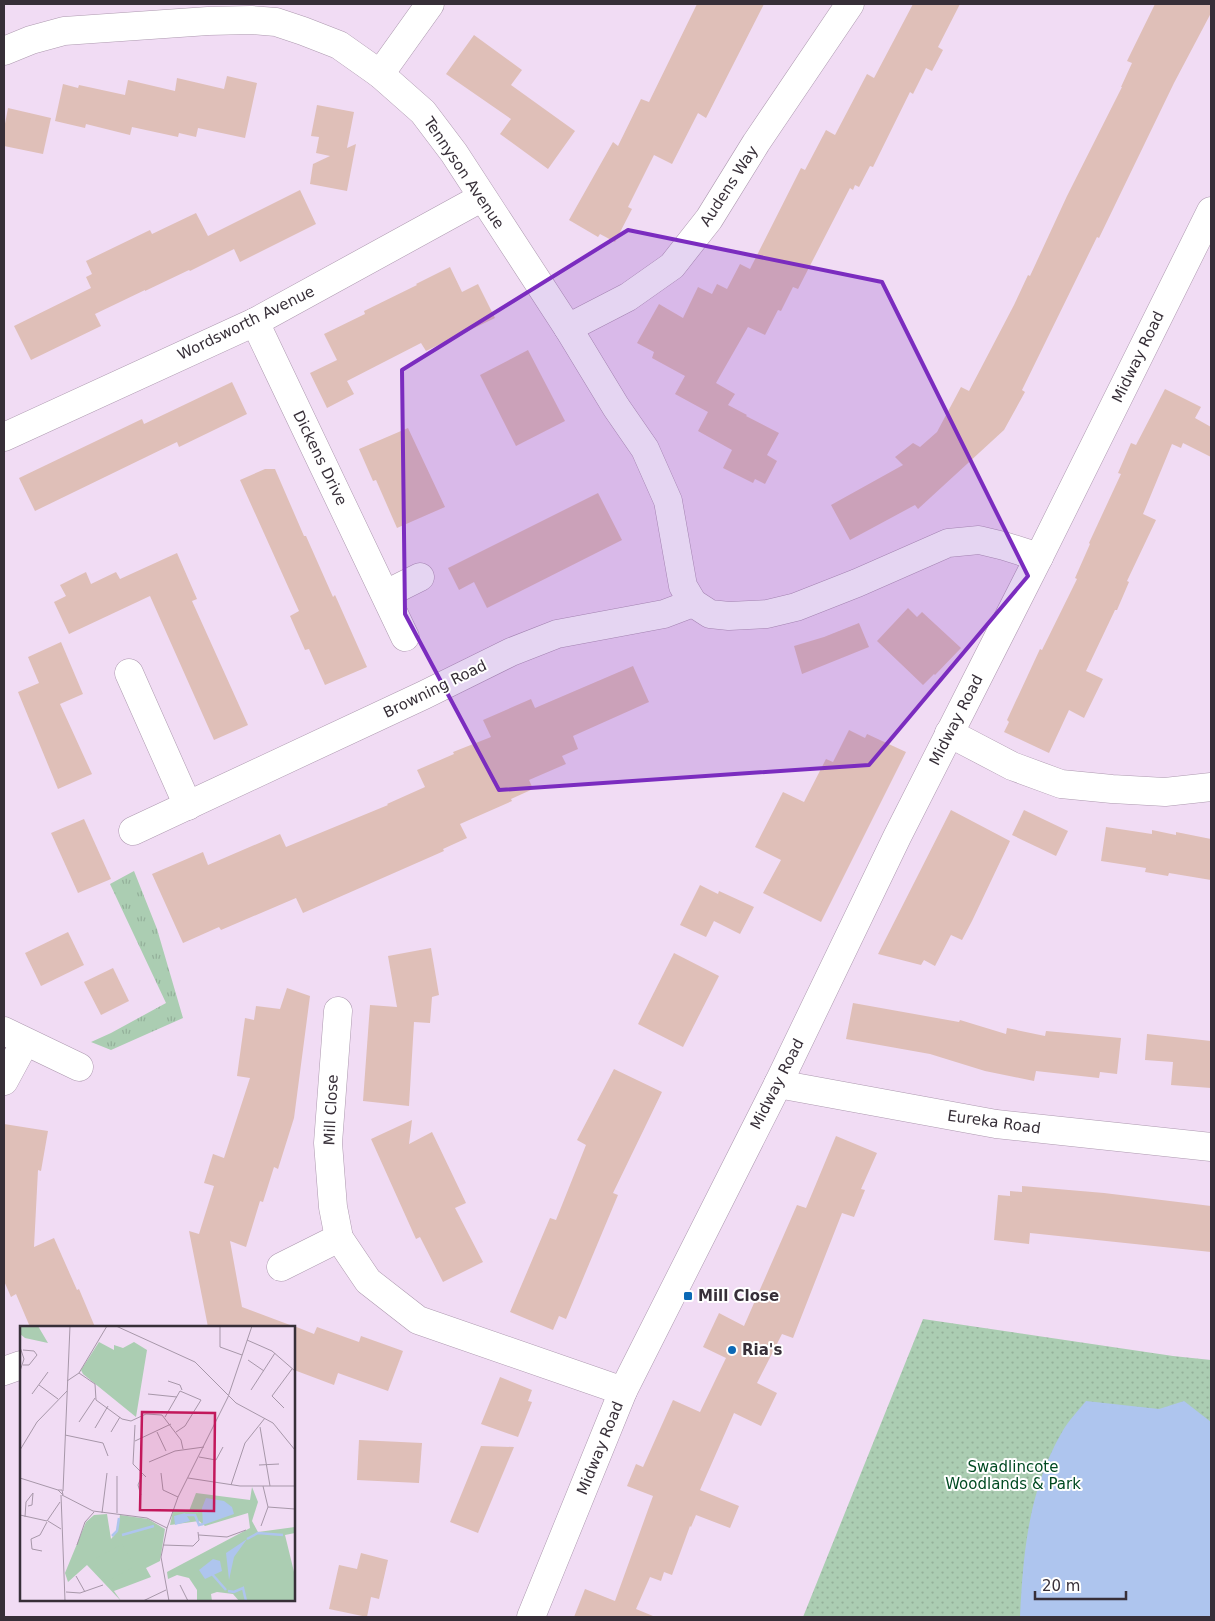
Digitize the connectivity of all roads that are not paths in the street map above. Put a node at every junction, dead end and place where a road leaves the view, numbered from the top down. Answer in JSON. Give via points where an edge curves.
{"nodes":[{"id":1,"x":430,"y":4,"type":"edge"},
{"id":2,"x":850,"y":4,"type":"edge"},
{"id":3,"x":4,"y":51,"type":"edge"},
{"id":4,"x":380,"y":74,"type":"junction"},
{"id":5,"x":482,"y":198,"type":"junction"},
{"id":6,"x":1211,"y":211,"type":"edge"},
{"id":7,"x":255,"y":322,"type":"junction"},
{"id":8,"x":568,"y":328,"type":"junction"},
{"id":9,"x":4,"y":437,"type":"edge"},
{"id":10,"x":1039,"y":557,"type":"junction"},
{"id":11,"x":420,"y":577,"type":"dead end"},
{"id":12,"x":386,"y":594,"type":"junction"},
{"id":13,"x":693,"y":603,"type":"junction"},
{"id":14,"x":405,"y":637,"type":"dead end"},
{"id":15,"x":129,"y":673,"type":"dead end"},
{"id":16,"x":949,"y":733,"type":"junction"},
{"id":17,"x":1211,"y":787,"type":"edge"},
{"id":18,"x":188,"y":806,"type":"junction"},
{"id":19,"x":133,"y":831,"type":"dead end"},
{"id":20,"x":338,"y":1011,"type":"dead end"},
{"id":21,"x":14,"y":1036,"type":"edge"},
{"id":22,"x":79,"y":1067,"type":"dead end"},
{"id":23,"x":4,"y":1081,"type":"edge"},
{"id":24,"x":778,"y":1084,"type":"junction"},
{"id":25,"x":1211,"y":1147,"type":"edge"},
{"id":26,"x":339,"y":1238,"type":"junction"},
{"id":27,"x":281,"y":1267,"type":"dead end"},
{"id":28,"x":623,"y":1391,"type":"junction"},
{"id":29,"x":531,"y":1617,"type":"edge"}],
"edges":[{"from":1,"to":4,"type":"street"},
{"from":2,"to":8,"type":"street","name":"Audens Way","via":[[709,219],[672,266],[628,297]]},
{"from":3,"to":4,"type":"street","name":"Tennyson Avenue","via":[[64,31],[250,20],[276,22],[303,30],[339,45]]},
{"from":4,"to":5,"type":"street","name":"Tennyson Avenue","via":[[422,112],[454,153]]},
{"from":5,"to":7,"type":"street","name":"Wordsworth Avenue"},
{"from":5,"to":8,"type":"street","name":"Tennyson Avenue"},
{"from":6,"to":10,"type":"street","name":"Midway Road"},
{"from":7,"to":9,"type":"street","name":"Wordsworth Avenue"},
{"from":7,"to":12,"type":"street","name":"Dickens Drive"},
{"from":8,"to":13,"type":"street","name":"Tennyson Avenue","via":[[646,449],[668,501],[682,586]]},
{"from":10,"to":13,"type":"street","via":[[979,540],[948,543],[822,597],[767,614],[710,614]]},
{"from":10,"to":16,"type":"street","name":"Midway Road"},
{"from":11,"to":12,"type":"street"},
{"from":12,"to":14,"type":"street","name":"Dickens Drive"},
{"from":13,"to":18,"type":"street","name":"Browning Road","via":[[664,614],[557,634],[511,652]]},
{"from":15,"to":18,"type":"street"},
{"from":16,"to":17,"type":"street","via":[[1012,766],[1061,784],[1165,792]]},
{"from":16,"to":24,"type":"street","name":"Midway Road"},
{"from":18,"to":19,"type":"street","name":"Browning Road"},
{"from":20,"to":26,"type":"street","name":"Mill Close","via":[[328,1143]]},
{"from":21,"to":22,"type":"street"},
{"from":21,"to":23,"type":"street"},
{"from":24,"to":25,"type":"street","name":"Eureka Road","via":[[996,1124]]},
{"from":24,"to":28,"type":"street","name":"Midway Road"},
{"from":26,"to":27,"type":"street"},
{"from":26,"to":28,"type":"street","name":"Mill Close","via":[[368,1281],[418,1320]]},
{"from":28,"to":29,"type":"street","name":"Midway Road"}]}
